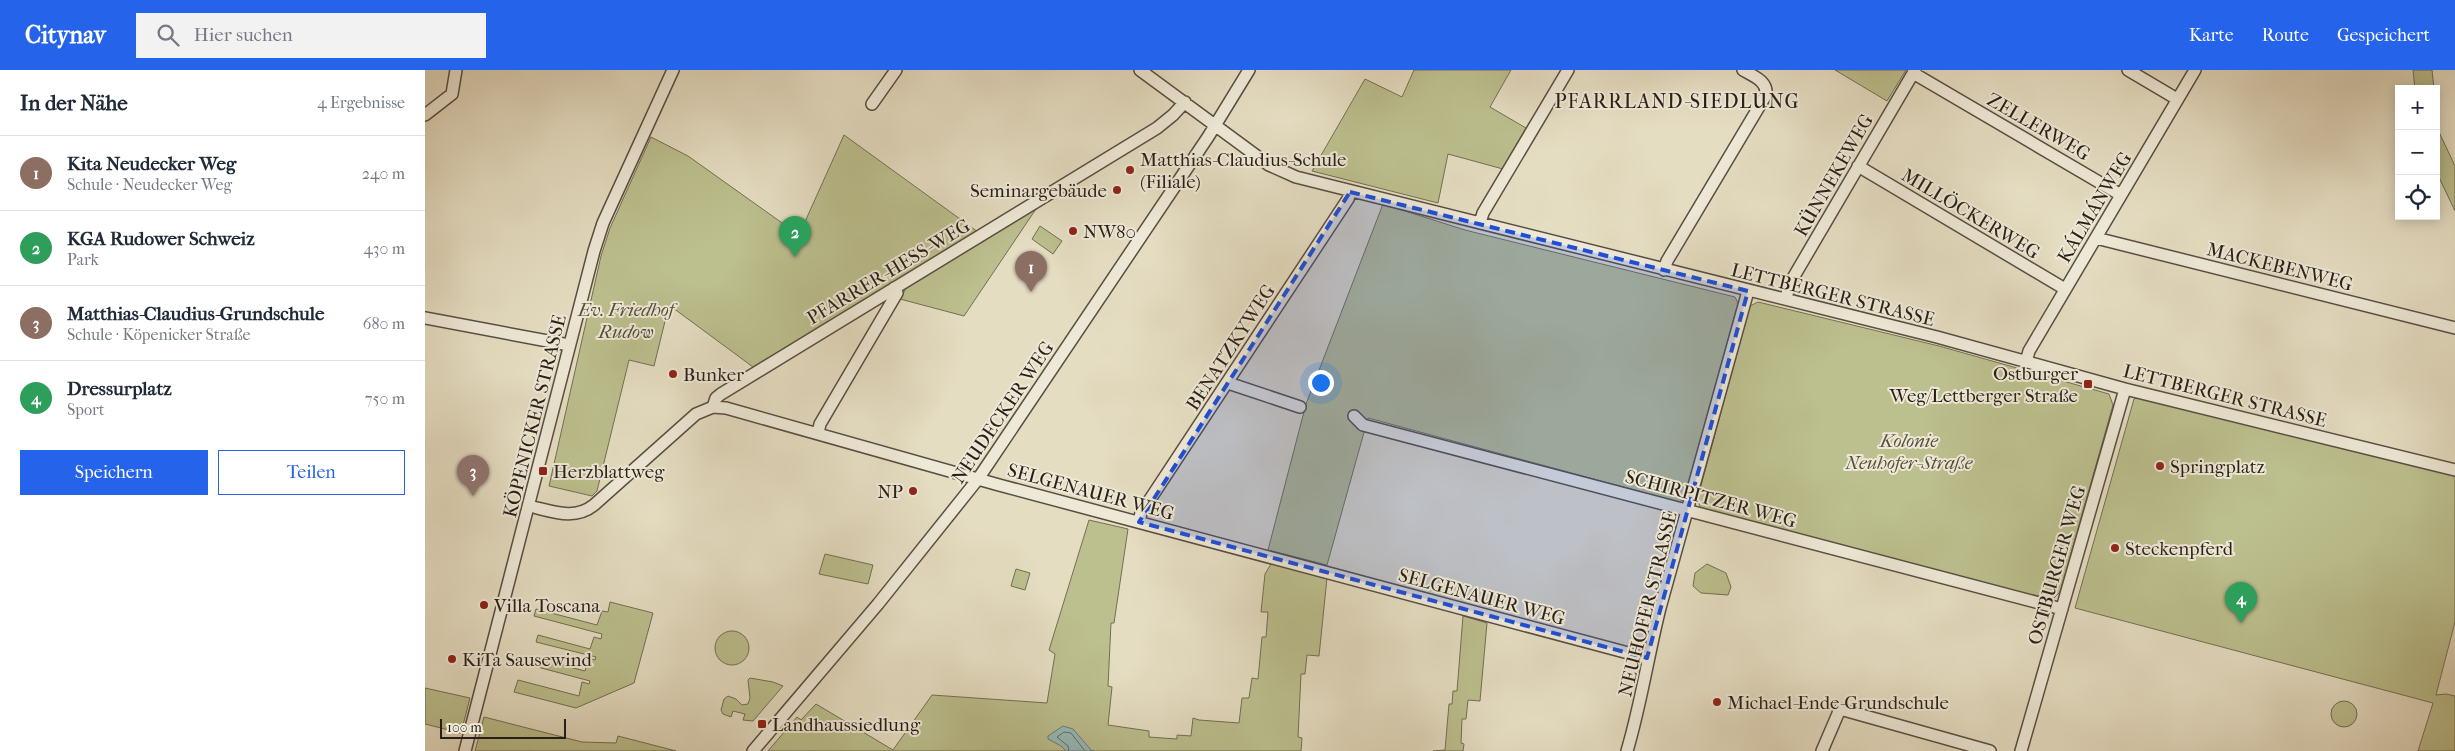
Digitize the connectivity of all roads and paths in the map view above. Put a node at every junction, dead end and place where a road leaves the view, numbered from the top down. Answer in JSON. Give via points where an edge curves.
{"nodes":[{"id":1,"x":456,"y":70,"type":"edge"},
{"id":2,"x":673,"y":70,"type":"edge"},
{"id":3,"x":896,"y":70,"type":"edge"},
{"id":4,"x":1140,"y":70,"type":"edge"},
{"id":5,"x":1249,"y":70,"type":"edge"},
{"id":6,"x":1568,"y":70,"type":"edge"},
{"id":7,"x":1743,"y":70,"type":"edge"},
{"id":8,"x":2128,"y":70,"type":"edge"},
{"id":9,"x":2195,"y":70,"type":"edge"},
{"id":10,"x":1914,"y":71,"type":"edge"},
{"id":11,"x":2177,"y":99,"type":"junction"},
{"id":12,"x":1185,"y":102,"type":"junction"},
{"id":13,"x":872,"y":104,"type":"dead end"},
{"id":14,"x":425,"y":115,"type":"edge"},
{"id":15,"x":1216,"y":125,"type":"junction"},
{"id":16,"x":1858,"y":166,"type":"junction"},
{"id":17,"x":1350,"y":192,"type":"junction"},
{"id":18,"x":2121,"y":195,"type":"junction"},
{"id":19,"x":1480,"y":223,"type":"junction"},
{"id":20,"x":2096,"y":238,"type":"junction"},
{"id":21,"x":1664,"y":270,"type":"junction"},
{"id":22,"x":894,"y":288,"type":"junction"},
{"id":23,"x":2065,"y":289,"type":"junction"},
{"id":24,"x":1748,"y":291,"type":"junction"},
{"id":25,"x":1785,"y":299,"type":"junction"},
{"id":26,"x":425,"y":318,"type":"edge"},
{"id":27,"x":2455,"y":328,"type":"edge"},
{"id":28,"x":569,"y":345,"type":"junction"},
{"id":29,"x":2026,"y":362,"type":"junction"},
{"id":30,"x":1228,"y":382,"type":"junction"},
{"id":31,"x":2125,"y":389,"type":"junction"},
{"id":32,"x":713,"y":407,"type":"junction"},
{"id":33,"x":1300,"y":407,"type":"dead end"},
{"id":34,"x":1354,"y":416,"type":"dead end"},
{"id":35,"x":818,"y":433,"type":"junction"},
{"id":36,"x":2455,"y":470,"type":"edge"},
{"id":37,"x":979,"y":479,"type":"junction"},
{"id":38,"x":529,"y":506,"type":"junction"},
{"id":39,"x":1688,"y":510,"type":"junction"},
{"id":40,"x":1139,"y":522,"type":"junction"},
{"id":41,"x":2062,"y":609,"type":"junction"},
{"id":42,"x":1647,"y":658,"type":"junction"},
{"id":43,"x":465,"y":751,"type":"edge"},
{"id":44,"x":753,"y":751,"type":"edge"},
{"id":45,"x":1627,"y":751,"type":"edge"},
{"id":46,"x":1822,"y":751,"type":"edge"},
{"id":47,"x":1991,"y":751,"type":"edge"},
{"id":48,"x":2021,"y":751,"type":"edge"}],
"edges":[{"from":1,"to":14,"type":"street","via":[[452,94]]},
{"from":2,"to":28,"type":"street","name":"KÖPENICKER STRASSE","via":[[603,223]]},
{"from":3,"to":13,"type":"street"},
{"from":4,"to":12,"type":"street","name":"LETTBERGER STRASSE"},
{"from":5,"to":15,"type":"street","name":"NEUDECKER WEG"},
{"from":6,"to":19,"type":"street"},
{"from":7,"to":21,"type":"street","via":[[1763,82],[1766,95]]},
{"from":8,"to":11,"type":"street"},
{"from":9,"to":11,"type":"street","name":"KÁLMÁNWEG"},
{"from":10,"to":16,"type":"street","name":"KÜNNEKEWEG"},
{"from":10,"to":18,"type":"street","name":"ZELLERWEG"},
{"from":11,"to":18,"type":"street","name":"KÁLMÁNWEG"},
{"from":12,"to":15,"type":"street","name":"LETTBERGER STRASSE"},
{"from":12,"to":22,"type":"street","name":"PFARRER-HESS-WEG","via":[[1157,128]]},
{"from":15,"to":17,"type":"street","name":"LETTBERGER STRASSE","via":[[1277,169]]},
{"from":15,"to":37,"type":"street","name":"NEUDECKER WEG"},
{"from":16,"to":23,"type":"street","name":"MILLÖCKERWEG"},
{"from":16,"to":25,"type":"street","name":"KÜNNEKEWEG","via":[[1793,278]]},
{"from":17,"to":19,"type":"street","name":"LETTBERGER STRASSE"},
{"from":17,"to":30,"type":"street","name":"BENATZKYWEG"},
{"from":18,"to":20,"type":"street","name":"KÁLMÁNWEG"},
{"from":19,"to":21,"type":"street","name":"LETTBERGER STRASSE"},
{"from":20,"to":23,"type":"street","name":"KÁLMÁNWEG"},
{"from":20,"to":27,"type":"street","name":"MACKEBENWEG"},
{"from":21,"to":24,"type":"street","name":"LETTBERGER STRASSE"},
{"from":22,"to":32,"type":"street","name":"PFARRER-HESS-WEG","via":[[721,394]]},
{"from":22,"to":35,"type":"street","via":[[897,294],[820,424]]},
{"from":23,"to":29,"type":"street","name":"KÁLMÁNWEG","via":[[2029,351]]},
{"from":24,"to":25,"type":"street","name":"LETTBERGER STRASSE"},
{"from":24,"to":39,"type":"street","name":"NEUHOFER STRASSE"},
{"from":25,"to":29,"type":"street","name":"LETTBERGER STRASSE"},
{"from":26,"to":28,"type":"street"},
{"from":28,"to":38,"type":"street","name":"KÖPENICKER STRASSE"},
{"from":29,"to":31,"type":"street","name":"LETTBERGER STRASSE"},
{"from":30,"to":33,"type":"street"},
{"from":30,"to":40,"type":"street","name":"BENATZKYWEG","via":[[1141,513]]},
{"from":31,"to":36,"type":"street","name":"LETTBERGER STRASSE"},
{"from":31,"to":41,"type":"street","name":"OSTBURGER WEG"},
{"from":32,"to":35,"type":"street","name":"SELGENAUER WEG"},
{"from":32,"to":38,"type":"street","via":[[696,414],[581,514]]},
{"from":34,"to":39,"type":"street","name":"SCHIRPITZER WEG","via":[[1363,425]]},
{"from":35,"to":37,"type":"street","name":"SELGENAUER WEG"},
{"from":37,"to":40,"type":"street","name":"SELGENAUER WEG"},
{"from":37,"to":44,"type":"street","name":"NEUDECKER WEG"},
{"from":38,"to":43,"type":"street","name":"KÖPENICKER STRASSE"},
{"from":39,"to":41,"type":"street","name":"SCHIRPITZER WEG"},
{"from":39,"to":42,"type":"street","name":"NEUHOFER STRASSE"},
{"from":40,"to":42,"type":"street","name":"SELGENAUER WEG"},
{"from":41,"to":48,"type":"street","name":"OSTBURGER WEG"},
{"from":42,"to":45,"type":"street","name":"NEUHOFER STRASSE","via":[[1637,717]]},
{"from":46,"to":47,"type":"street","via":[[1840,709]]}]}
